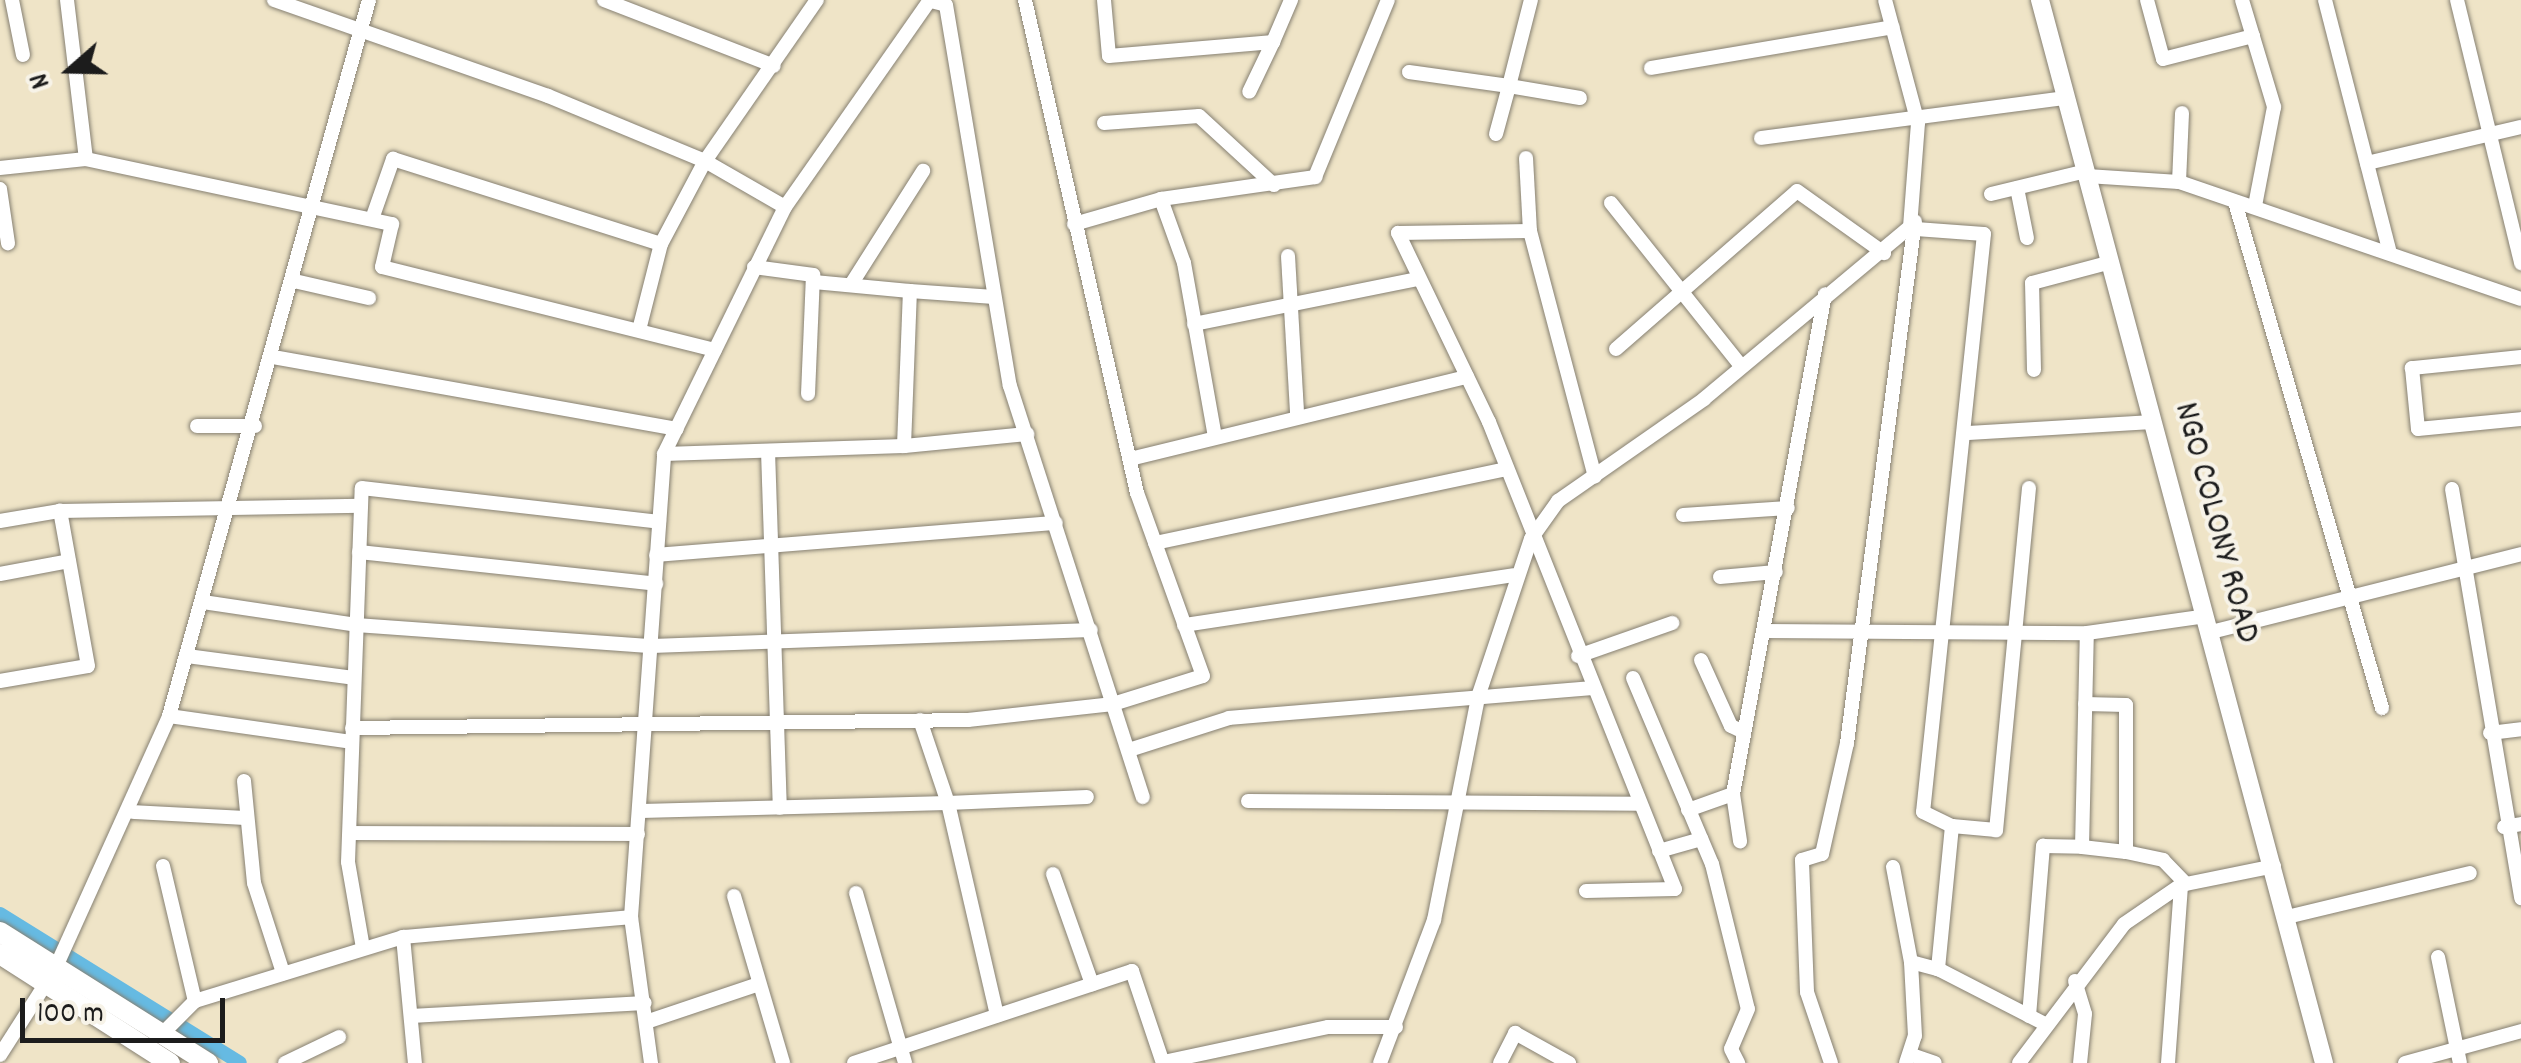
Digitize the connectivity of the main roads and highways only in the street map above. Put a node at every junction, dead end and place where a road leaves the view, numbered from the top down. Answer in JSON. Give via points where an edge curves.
{"nodes":[{"id":1,"x":0,"y":932,"type":"edge"},
{"id":2,"x":0,"y":954,"type":"edge"},
{"id":3,"x":57,"y":965,"type":"junction"},
{"id":4,"x":170,"y":1063,"type":"edge"},
{"id":5,"x":208,"y":1063,"type":"edge"}],
"edges":[{"from":1,"to":3,"type":"main road"},
{"from":2,"to":3,"type":"main road"},
{"from":3,"to":4,"type":"main road"},
{"from":3,"to":5,"type":"main road","via":[[172,1025]]}]}
